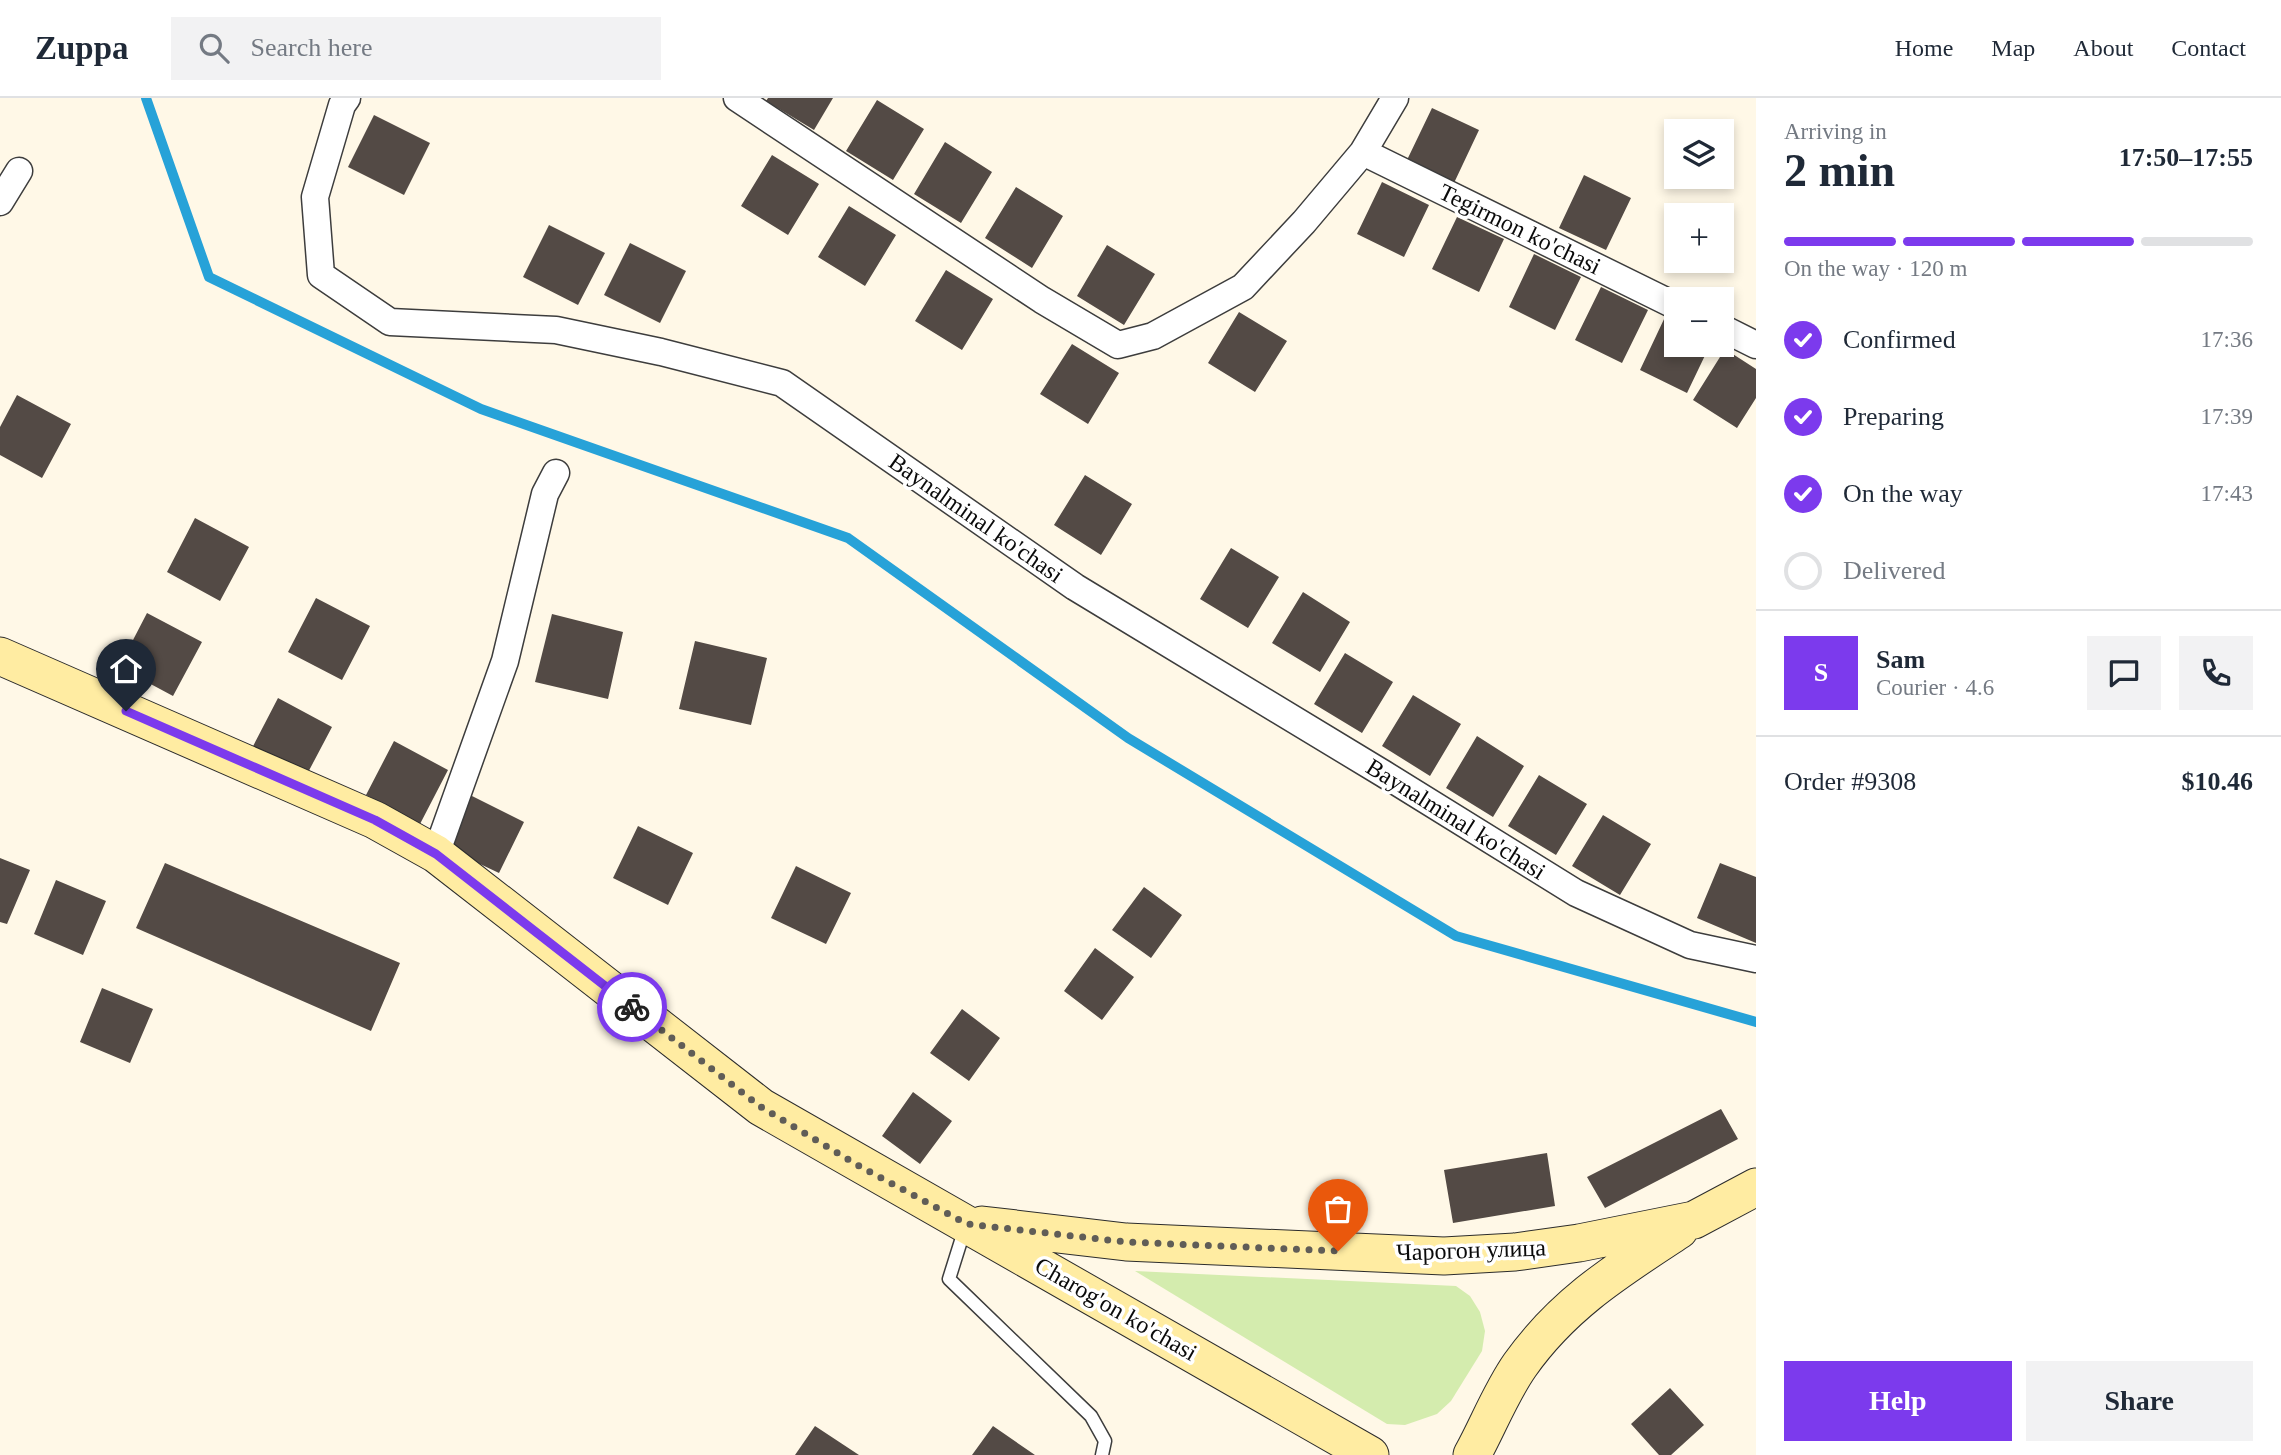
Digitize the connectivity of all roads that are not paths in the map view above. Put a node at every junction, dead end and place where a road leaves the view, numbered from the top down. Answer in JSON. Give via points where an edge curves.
{"nodes":[{"id":1,"x":737,"y":98,"type":"edge"},
{"id":2,"x":1395,"y":98,"type":"edge"},
{"id":3,"x":342,"y":100,"type":"edge"},
{"id":4,"x":1363,"y":152,"type":"junction"},
{"id":5,"x":19,"y":171,"type":"dead end"},
{"id":6,"x":0,"y":202,"type":"edge"},
{"id":7,"x":1664,"y":300,"type":"edge"},
{"id":8,"x":1734,"y":334,"type":"edge"},
{"id":9,"x":1756,"y":345,"type":"edge"},
{"id":10,"x":556,"y":473,"type":"dead end"},
{"id":11,"x":0,"y":656,"type":"edge"},
{"id":12,"x":436,"y":854,"type":"junction"},
{"id":13,"x":1756,"y":959,"type":"edge"},
{"id":14,"x":1756,"y":1186,"type":"edge"},
{"id":15,"x":1694,"y":1220,"type":"junction"},
{"id":16,"x":967,"y":1224,"type":"junction"},
{"id":17,"x":1102,"y":1455,"type":"edge"},
{"id":18,"x":1370,"y":1455,"type":"edge"},
{"id":19,"x":1472,"y":1455,"type":"edge"}],
"edges":[{"from":1,"to":4,"type":"street","via":[[1042,300],[1118,345],[1153,337],[1243,287]]},
{"from":2,"to":4,"type":"street"},
{"from":3,"to":13,"type":"street","name":"Baynalminal ko'chasi","via":[[315,197],[321,275],[390,322],[556,330],[782,383],[1075,587],[1576,893],[1690,945]]},
{"from":4,"to":7,"type":"street","name":"Tegirmon ko'chasi"},
{"from":5,"to":6,"type":"street"},
{"from":8,"to":9,"type":"street"},
{"from":10,"to":12,"type":"street","via":[[545,494],[505,661]]},
{"from":11,"to":12,"type":"main road","name":"Charog'on ko'chasi","via":[[375,820]]},
{"from":12,"to":16,"type":"main road","name":"Charog'on ko'chasi","via":[[761,1107]]},
{"from":14,"to":15,"type":"main road","name":"Чарогон улица"},
{"from":15,"to":16,"type":"main road","name":"Чарогон улица","via":[[1579,1244],[1444,1256],[1126,1242]]},
{"from":15,"to":19,"type":"main road","via":[[1595,1286],[1555,1321],[1519,1366]]},
{"from":16,"to":17,"type":"lane","via":[[949,1279],[1091,1416],[1105,1441]]},
{"from":16,"to":18,"type":"main road","name":"Charog'on ko'chasi"}]}
